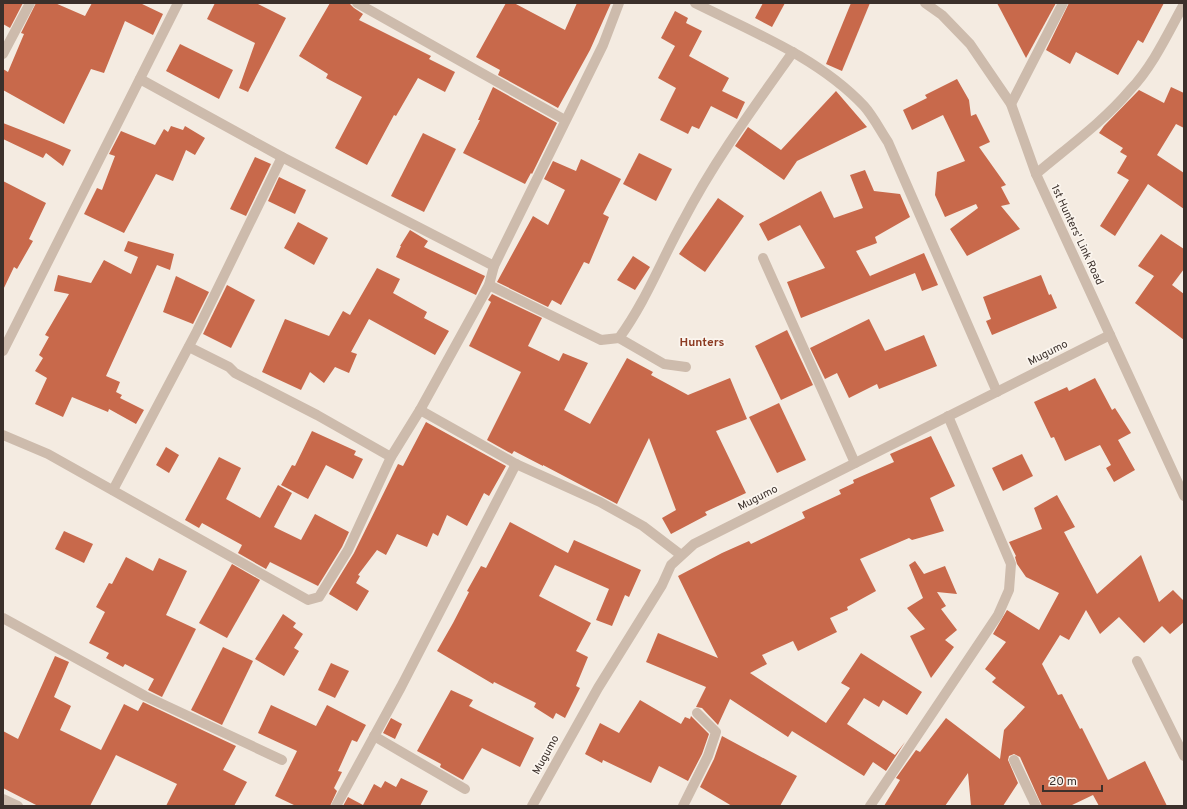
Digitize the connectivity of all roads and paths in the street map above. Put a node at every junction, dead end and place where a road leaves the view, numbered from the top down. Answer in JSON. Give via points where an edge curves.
{"nodes":[{"id":1,"x":30,"y":3,"type":"edge"},
{"id":2,"x":178,"y":3,"type":"edge"},
{"id":3,"x":357,"y":3,"type":"edge"},
{"id":4,"x":619,"y":3,"type":"edge"},
{"id":5,"x":695,"y":3,"type":"edge"},
{"id":6,"x":925,"y":3,"type":"edge"},
{"id":7,"x":1063,"y":3,"type":"edge"},
{"id":8,"x":1184,"y":4,"type":"edge"},
{"id":9,"x":793,"y":52,"type":"junction"},
{"id":10,"x":3,"y":54,"type":"edge"},
{"id":11,"x":140,"y":79,"type":"junction"},
{"id":12,"x":1011,"y":104,"type":"junction"},
{"id":13,"x":565,"y":120,"type":"junction"},
{"id":14,"x":282,"y":157,"type":"junction"},
{"id":15,"x":1036,"y":174,"type":"junction"},
{"id":16,"x":763,"y":258,"type":"dead end"},
{"id":17,"x":494,"y":266,"type":"junction"},
{"id":18,"x":489,"y":285,"type":"junction"},
{"id":19,"x":1110,"y":335,"type":"junction"},
{"id":20,"x":619,"y":338,"type":"junction"},
{"id":21,"x":188,"y":348,"type":"junction"},
{"id":22,"x":3,"y":351,"type":"edge"},
{"id":23,"x":686,"y":367,"type":"dead end"},
{"id":24,"x":997,"y":392,"type":"junction"},
{"id":25,"x":420,"y":410,"type":"junction"},
{"id":26,"x":948,"y":416,"type":"junction"},
{"id":27,"x":3,"y":435,"type":"edge"},
{"id":28,"x":391,"y":457,"type":"junction"},
{"id":29,"x":855,"y":463,"type":"junction"},
{"id":30,"x":516,"y":464,"type":"junction"},
{"id":31,"x":113,"y":490,"type":"junction"},
{"id":32,"x":1184,"y":496,"type":"edge"},
{"id":33,"x":681,"y":555,"type":"junction"},
{"id":34,"x":3,"y":618,"type":"edge"},
{"id":35,"x":1137,"y":661,"type":"dead end"},
{"id":36,"x":697,"y":713,"type":"dead end"},
{"id":37,"x":374,"y":736,"type":"junction"},
{"id":38,"x":1184,"y":756,"type":"edge"},
{"id":39,"x":282,"y":760,"type":"dead end"},
{"id":40,"x":1014,"y":760,"type":"dead end"},
{"id":41,"x":466,"y":789,"type":"dead end"},
{"id":42,"x":3,"y":799,"type":"edge"},
{"id":43,"x":18,"y":806,"type":"edge"},
{"id":44,"x":336,"y":806,"type":"edge"},
{"id":45,"x":532,"y":806,"type":"edge"},
{"id":46,"x":683,"y":806,"type":"edge"},
{"id":47,"x":870,"y":806,"type":"edge"},
{"id":48,"x":1036,"y":806,"type":"edge"}],
"edges":[{"from":1,"to":10,"type":"street"},
{"from":2,"to":11,"type":"street"},
{"from":3,"to":13,"type":"street"},
{"from":4,"to":13,"type":"street","via":[[603,45]]},
{"from":5,"to":9,"type":"street"},
{"from":6,"to":12,"type":"street","name":"1st Hunters' Link Road","via":[[942,15],[970,44]]},
{"from":7,"to":12,"type":"street"},
{"from":8,"to":15,"type":"street","via":[[1155,55],[1131,90]]},
{"from":9,"to":20,"type":"street","via":[[724,151]]},
{"from":9,"to":24,"type":"street","via":[[836,80],[865,107],[888,142]]},
{"from":11,"to":14,"type":"street"},
{"from":11,"to":22,"type":"street"},
{"from":12,"to":15,"type":"street","name":"1st Hunters' Link Road"},
{"from":13,"to":17,"type":"street"},
{"from":14,"to":17,"type":"street"},
{"from":14,"to":21,"type":"street"},
{"from":15,"to":19,"type":"street","name":"1st Hunters' Link Road"},
{"from":16,"to":29,"type":"street"},
{"from":17,"to":18,"type":"street"},
{"from":18,"to":20,"type":"street","via":[[601,340]]},
{"from":18,"to":25,"type":"street"},
{"from":19,"to":24,"type":"street","name":"Mugumo"},
{"from":19,"to":32,"type":"street","name":"1st Hunters' Link Road"},
{"from":20,"to":23,"type":"street","via":[[664,364]]},
{"from":21,"to":28,"type":"street","via":[[229,367],[235,373]]},
{"from":21,"to":31,"type":"street"},
{"from":24,"to":26,"type":"street","name":"Mugumo"},
{"from":25,"to":28,"type":"street"},
{"from":25,"to":30,"type":"street"},
{"from":26,"to":29,"type":"street","name":"Mugumo"},
{"from":26,"to":47,"type":"street","via":[[1011,564],[1009,590],[998,615]]},
{"from":27,"to":31,"type":"street","via":[[48,454]]},
{"from":28,"to":31,"type":"street","via":[[348,550],[319,597],[308,600]]},
{"from":29,"to":33,"type":"street","name":"Mugumo","via":[[694,544]]},
{"from":30,"to":33,"type":"street","via":[[600,502],[642,526]]},
{"from":30,"to":37,"type":"street"},
{"from":33,"to":45,"type":"street","name":"Mugumo","via":[[671,565],[662,585],[598,688]]},
{"from":34,"to":39,"type":"street","via":[[145,696]]},
{"from":35,"to":38,"type":"street"},
{"from":36,"to":46,"type":"street","via":[[716,732],[708,756]]},
{"from":37,"to":41,"type":"street"},
{"from":37,"to":44,"type":"street"},
{"from":40,"to":48,"type":"street"},
{"from":42,"to":43,"type":"street"}]}
